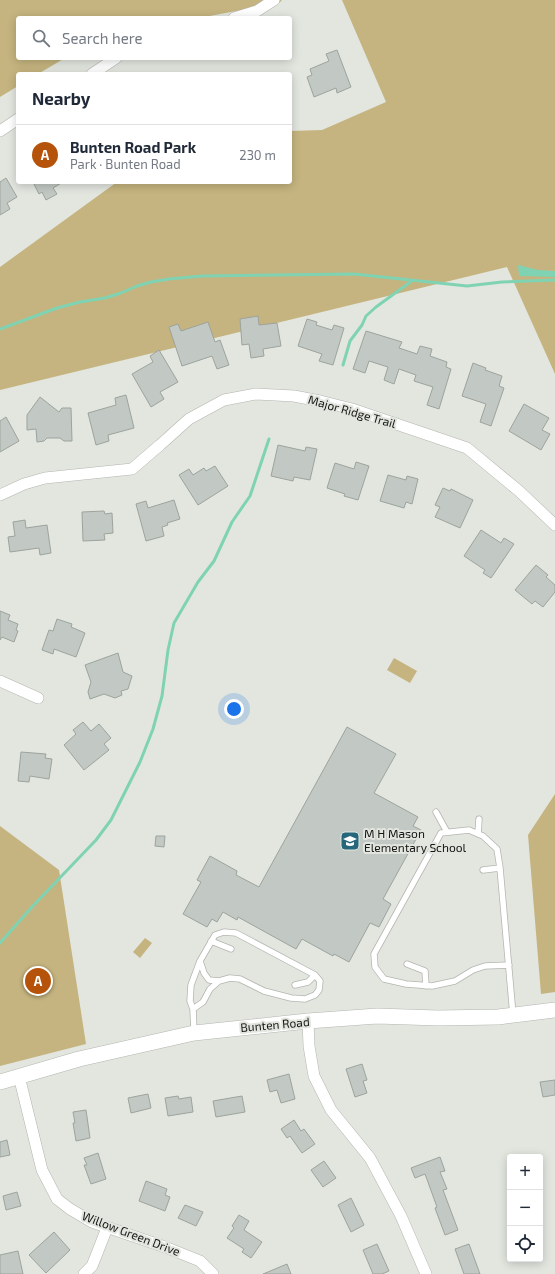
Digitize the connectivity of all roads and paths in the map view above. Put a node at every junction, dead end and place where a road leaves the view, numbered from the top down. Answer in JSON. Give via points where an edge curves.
{"nodes":[{"id":1,"x":274,"y":0,"type":"edge"},
{"id":2,"x":240,"y":16,"type":"edge"},
{"id":3,"x":113,"y":60,"type":"edge"},
{"id":4,"x":95,"y":72,"type":"edge"},
{"id":5,"x":16,"y":120,"type":"edge"},
{"id":6,"x":0,"y":131,"type":"edge"},
{"id":7,"x":0,"y":495,"type":"edge"},
{"id":8,"x":555,"y":525,"type":"edge"},
{"id":9,"x":0,"y":681,"type":"edge"},
{"id":10,"x":38,"y":698,"type":"dead end"},
{"id":11,"x":436,"y":812,"type":"dead end"},
{"id":12,"x":479,"y":819,"type":"dead end"},
{"id":13,"x":447,"y":832,"type":"junction"},
{"id":14,"x":478,"y":834,"type":"junction"},
{"id":15,"x":500,"y":868,"type":"junction"},
{"id":16,"x":483,"y":870,"type":"dead end"},
{"id":17,"x":211,"y":941,"type":"junction"},
{"id":18,"x":231,"y":949,"type":"dead end"},
{"id":19,"x":200,"y":961,"type":"junction"},
{"id":20,"x":407,"y":964,"type":"dead end"},
{"id":21,"x":509,"y":965,"type":"junction"},
{"id":22,"x":315,"y":975,"type":"junction"},
{"id":23,"x":219,"y":981,"type":"junction"},
{"id":24,"x":295,"y":985,"type":"dead end"},
{"id":25,"x":426,"y":986,"type":"junction"},
{"id":26,"x":193,"y":1010,"type":"junction"},
{"id":27,"x":555,"y":1010,"type":"edge"},
{"id":28,"x":513,"y":1016,"type":"junction"},
{"id":29,"x":308,"y":1021,"type":"junction"},
{"id":30,"x":194,"y":1033,"type":"junction"},
{"id":31,"x":19,"y":1076,"type":"junction"},
{"id":32,"x":0,"y":1082,"type":"edge"},
{"id":33,"x":107,"y":1228,"type":"junction"},
{"id":34,"x":84,"y":1274,"type":"edge"},
{"id":35,"x":213,"y":1274,"type":"edge"},
{"id":36,"x":426,"y":1274,"type":"edge"}],
"edges":[{"from":1,"to":2,"type":"street"},
{"from":3,"to":4,"type":"street"},
{"from":5,"to":6,"type":"street"},
{"from":7,"to":8,"type":"street","name":"Major Ridge Trail","via":[[45,478],[132,469],[189,419],[224,400],[256,394],[294,396],[352,409],[467,448]]},
{"from":9,"to":10,"type":"street"},
{"from":11,"to":13,"type":"lane"},
{"from":12,"to":14,"type":"lane"},
{"from":13,"to":14,"type":"lane","via":[[469,830]]},
{"from":13,"to":25,"type":"lane","via":[[441,833],[374,954],[375,967],[384,979]]},
{"from":14,"to":15,"type":"lane","via":[[497,849]]},
{"from":15,"to":16,"type":"lane"},
{"from":15,"to":21,"type":"lane"},
{"from":17,"to":18,"type":"lane"},
{"from":17,"to":19,"type":"lane"},
{"from":17,"to":22,"type":"lane","via":[[215,935],[224,932],[236,933]]},
{"from":19,"to":23,"type":"lane","via":[[209,980]]},
{"from":19,"to":26,"type":"lane","via":[[191,985],[190,1001]]},
{"from":20,"to":25,"type":"lane","via":[[425,971]]},
{"from":21,"to":25,"type":"lane","via":[[485,966],[455,981]]},
{"from":21,"to":28,"type":"lane"},
{"from":22,"to":23,"type":"lane","via":[[320,981],[320,990],[315,996],[306,999],[264,991],[240,979]]},
{"from":22,"to":24,"type":"lane","via":[[308,982]]},
{"from":23,"to":26,"type":"lane","via":[[210,989],[203,1002]]},
{"from":26,"to":30,"type":"lane"},
{"from":27,"to":28,"type":"street","name":"Bunten Road"},
{"from":28,"to":29,"type":"street","name":"Bunten Road","via":[[377,1016]]},
{"from":29,"to":30,"type":"street","name":"Bunten Road"},
{"from":29,"to":36,"type":"street","via":[[314,1076],[331,1110],[370,1158],[401,1216]]},
{"from":30,"to":31,"type":"street","name":"Bunten Road"},
{"from":31,"to":32,"type":"street","name":"Bunten Road"},
{"from":31,"to":33,"type":"street","name":"Willow Green Drive","via":[[42,1170],[57,1199],[92,1222]]},
{"from":33,"to":34,"type":"street","via":[[92,1266]]},
{"from":33,"to":35,"type":"street","name":"Willow Green Drive","via":[[200,1261]]}]}
